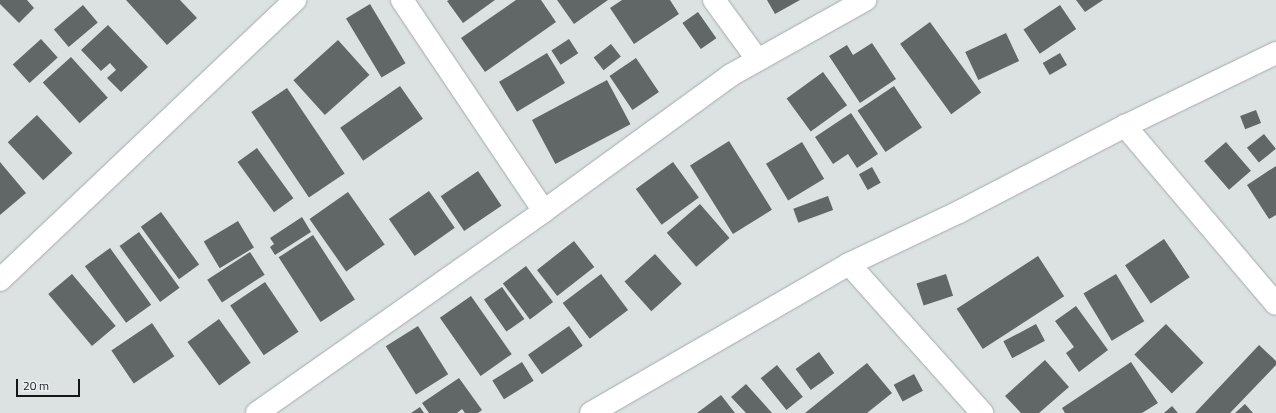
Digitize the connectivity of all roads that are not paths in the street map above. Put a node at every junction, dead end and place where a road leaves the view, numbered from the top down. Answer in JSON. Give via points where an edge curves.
{"nodes":[{"id":1,"x":295,"y":0,"type":"edge"},
{"id":2,"x":402,"y":0,"type":"edge"},
{"id":3,"x":714,"y":0,"type":"edge"},
{"id":4,"x":866,"y":0,"type":"edge"},
{"id":5,"x":1276,"y":53,"type":"edge"},
{"id":6,"x":757,"y":59,"type":"junction"},
{"id":7,"x":1125,"y":126,"type":"junction"},
{"id":8,"x":544,"y":211,"type":"junction"},
{"id":9,"x":849,"y":264,"type":"junction"},
{"id":10,"x":0,"y":280,"type":"edge"},
{"id":11,"x":1276,"y":304,"type":"edge"},
{"id":12,"x":257,"y":413,"type":"edge"},
{"id":13,"x":591,"y":413,"type":"edge"},
{"id":14,"x":982,"y":413,"type":"edge"}],
"edges":[{"from":1,"to":10,"type":"street"},
{"from":2,"to":8,"type":"street"},
{"from":3,"to":6,"type":"street"},
{"from":4,"to":6,"type":"street"},
{"from":5,"to":7,"type":"street"},
{"from":6,"to":8,"type":"street","via":[[731,75]]},
{"from":7,"to":9,"type":"street","via":[[959,212]]},
{"from":7,"to":11,"type":"street"},
{"from":8,"to":12,"type":"street"},
{"from":9,"to":13,"type":"street"},
{"from":9,"to":14,"type":"street"}]}
